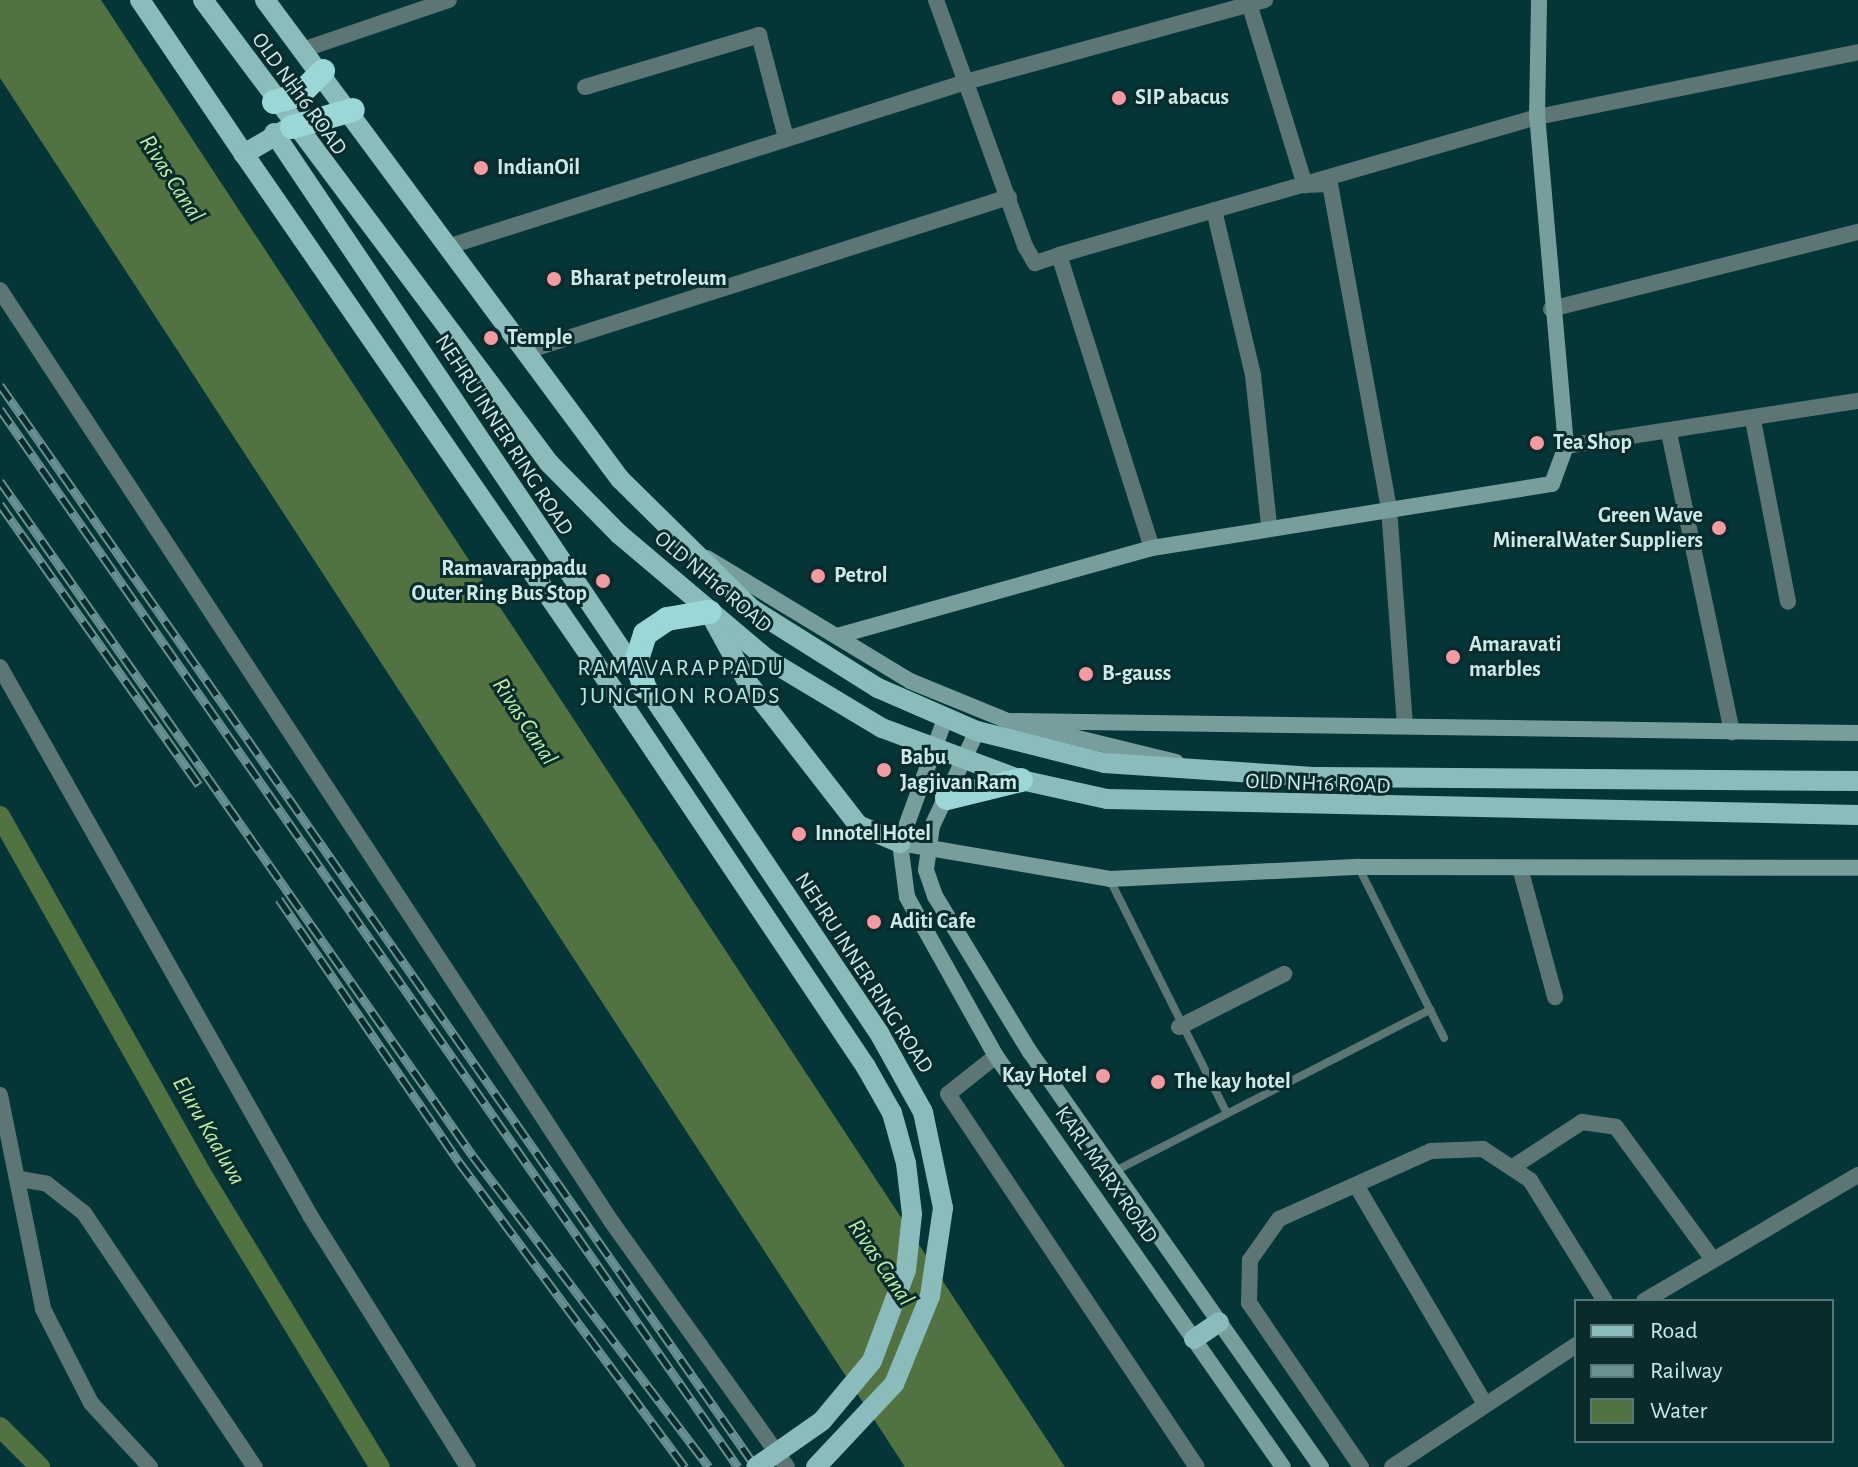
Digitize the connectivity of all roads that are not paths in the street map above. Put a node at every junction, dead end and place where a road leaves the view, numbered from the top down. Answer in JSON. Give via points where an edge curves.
{"nodes":[{"id":1,"x":140,"y":0,"type":"edge"},
{"id":2,"x":203,"y":0,"type":"edge"},
{"id":3,"x":265,"y":0,"type":"edge"},
{"id":4,"x":449,"y":0,"type":"edge"},
{"id":5,"x":936,"y":0,"type":"edge"},
{"id":6,"x":1539,"y":0,"type":"edge"},
{"id":7,"x":1254,"y":1,"type":"edge"},
{"id":8,"x":305,"y":49,"type":"junction"},
{"id":9,"x":1858,"y":52,"type":"edge"},
{"id":10,"x":323,"y":71,"type":"junction"},
{"id":11,"x":969,"y":81,"type":"junction"},
{"id":12,"x":585,"y":87,"type":"dead end"},
{"id":13,"x":274,"y":102,"type":"junction"},
{"id":14,"x":353,"y":110,"type":"junction"},
{"id":15,"x":1537,"y":117,"type":"junction"},
{"id":16,"x":283,"y":130,"type":"junction"},
{"id":17,"x":786,"y":138,"type":"junction"},
{"id":18,"x":244,"y":154,"type":"junction"},
{"id":19,"x":1305,"y":185,"type":"junction"},
{"id":20,"x":1009,"y":197,"type":"junction"},
{"id":21,"x":1214,"y":210,"type":"junction"},
{"id":22,"x":1858,"y":232,"type":"edge"},
{"id":23,"x":453,"y":245,"type":"junction"},
{"id":24,"x":1059,"y":255,"type":"junction"},
{"id":25,"x":0,"y":290,"type":"edge"},
{"id":26,"x":1551,"y":309,"type":"junction"},
{"id":27,"x":527,"y":351,"type":"junction"},
{"id":28,"x":1858,"y":401,"type":"edge"},
{"id":29,"x":1753,"y":420,"type":"junction"},
{"id":30,"x":1669,"y":433,"type":"junction"},
{"id":31,"x":1566,"y":446,"type":"junction"},
{"id":32,"x":1389,"y":508,"type":"junction"},
{"id":33,"x":1269,"y":524,"type":"junction"},
{"id":34,"x":681,"y":544,"type":"junction"},
{"id":35,"x":1152,"y":548,"type":"junction"},
{"id":36,"x":1788,"y":602,"type":"dead end"},
{"id":37,"x":709,"y":612,"type":"junction"},
{"id":38,"x":837,"y":636,"type":"junction"},
{"id":39,"x":0,"y":667,"type":"edge"},
{"id":40,"x":650,"y":695,"type":"junction"},
{"id":41,"x":946,"y":716,"type":"junction"},
{"id":42,"x":1008,"y":721,"type":"junction"},
{"id":43,"x":1405,"y":725,"type":"junction"},
{"id":44,"x":977,"y":731,"type":"junction"},
{"id":45,"x":1732,"y":732,"type":"junction"},
{"id":46,"x":1858,"y":733,"type":"edge"},
{"id":47,"x":931,"y":747,"type":"junction"},
{"id":48,"x":965,"y":762,"type":"junction"},
{"id":49,"x":1214,"y":772,"type":"junction"},
{"id":50,"x":1021,"y":780,"type":"junction"},
{"id":51,"x":1858,"y":781,"type":"edge"},
{"id":52,"x":947,"y":798,"type":"junction"},
{"id":53,"x":1858,"y":815,"type":"edge"},
{"id":54,"x":900,"y":843,"type":"junction"},
{"id":55,"x":927,"y":850,"type":"junction"},
{"id":56,"x":1359,"y":867,"type":"junction"},
{"id":57,"x":1520,"y":868,"type":"junction"},
{"id":58,"x":1858,"y":868,"type":"edge"},
{"id":59,"x":1110,"y":879,"type":"junction"},
{"id":60,"x":1284,"y":974,"type":"dead end"},
{"id":61,"x":1555,"y":997,"type":"dead end"},
{"id":62,"x":1430,"y":1010,"type":"junction"},
{"id":63,"x":1179,"y":1027,"type":"junction"},
{"id":64,"x":1444,"y":1038,"type":"dead end"},
{"id":65,"x":996,"y":1056,"type":"junction"},
{"id":66,"x":0,"y":1095,"type":"edge"},
{"id":67,"x":1225,"y":1110,"type":"junction"},
{"id":68,"x":1516,"y":1165,"type":"junction"},
{"id":69,"x":1117,"y":1170,"type":"junction"},
{"id":70,"x":1858,"y":1175,"type":"edge"},
{"id":71,"x":20,"y":1179,"type":"junction"},
{"id":72,"x":1356,"y":1185,"type":"junction"},
{"id":73,"x":1711,"y":1257,"type":"junction"},
{"id":74,"x":1604,"y":1299,"type":"edge"},
{"id":75,"x":1647,"y":1299,"type":"edge"},
{"id":76,"x":1219,"y":1322,"type":"junction"},
{"id":77,"x":1194,"y":1339,"type":"junction"},
{"id":78,"x":1574,"y":1346,"type":"edge"},
{"id":79,"x":1485,"y":1404,"type":"junction"},
{"id":80,"x":150,"y":1467,"type":"edge"},
{"id":81,"x":255,"y":1467,"type":"edge"},
{"id":82,"x":468,"y":1467,"type":"edge"},
{"id":83,"x":756,"y":1467,"type":"edge"},
{"id":84,"x":787,"y":1467,"type":"edge"},
{"id":85,"x":816,"y":1467,"type":"edge"},
{"id":86,"x":1197,"y":1467,"type":"edge"},
{"id":87,"x":1283,"y":1467,"type":"edge"},
{"id":88,"x":1321,"y":1467,"type":"edge"},
{"id":89,"x":1361,"y":1467,"type":"edge"},
{"id":90,"x":1392,"y":1467,"type":"edge"}],
"edges":[{"from":1,"to":18,"type":"main road"},
{"from":2,"to":13,"type":"main road","name":"OLD NH16 ROAD"},
{"from":3,"to":8,"type":"main road","name":"OLD NH16 ROAD"},
{"from":4,"to":8,"type":"street"},
{"from":5,"to":11,"type":"street"},
{"from":6,"to":15,"type":"street"},
{"from":7,"to":11,"type":"street"},
{"from":7,"to":19,"type":"street"},
{"from":8,"to":10,"type":"main road","name":"OLD NH16 ROAD"},
{"from":9,"to":15,"type":"street"},
{"from":10,"to":13,"type":"highway","via":[[299,95]]},
{"from":10,"to":14,"type":"main road","name":"OLD NH16 ROAD"},
{"from":11,"to":17,"type":"street"},
{"from":11,"to":20,"type":"street"},
{"from":12,"to":17,"type":"street","via":[[759,35]]},
{"from":13,"to":16,"type":"main road","name":"OLD NH16 ROAD"},
{"from":14,"to":16,"type":"highway"},
{"from":14,"to":23,"type":"main road","name":"OLD NH16 ROAD"},
{"from":15,"to":19,"type":"street"},
{"from":15,"to":26,"type":"street"},
{"from":16,"to":18,"type":"main road"},
{"from":16,"to":37,"type":"main road","name":"OLD NH16 ROAD","via":[[549,463]]},
{"from":16,"to":40,"type":"main road","name":"NEHRU INNER RING ROAD"},
{"from":17,"to":23,"type":"street"},
{"from":18,"to":83,"type":"main road","bridge":true,"via":[[621,701],[892,1113],[906,1163],[912,1214],[906,1270],[872,1361],[822,1421]]},
{"from":19,"to":21,"type":"street"},
{"from":19,"to":32,"type":"street","via":[[1330,184]]},
{"from":20,"to":24,"type":"street","via":[[1035,263]]},
{"from":20,"to":27,"type":"street"},
{"from":21,"to":24,"type":"street"},
{"from":21,"to":33,"type":"street","via":[[1253,375]]},
{"from":22,"to":26,"type":"street"},
{"from":23,"to":27,"type":"main road","name":"OLD NH16 ROAD"},
{"from":24,"to":35,"type":"street"},
{"from":25,"to":84,"type":"street","via":[[602,1208]]},
{"from":26,"to":31,"type":"street"},
{"from":27,"to":34,"type":"main road","name":"OLD NH16 ROAD","via":[[620,479]]},
{"from":28,"to":29,"type":"street"},
{"from":29,"to":30,"type":"street"},
{"from":29,"to":36,"type":"street"},
{"from":30,"to":31,"type":"street"},
{"from":30,"to":45,"type":"street"},
{"from":31,"to":32,"type":"street","via":[[1552,484]]},
{"from":32,"to":33,"type":"street"},
{"from":32,"to":43,"type":"street"},
{"from":33,"to":35,"type":"street"},
{"from":34,"to":38,"type":"street"},
{"from":34,"to":41,"type":"main road","name":"OLD NH16 ROAD","via":[[799,643]]},
{"from":35,"to":38,"type":"street"},
{"from":37,"to":40,"type":"highway","via":[[667,619],[645,634],[637,659]]},
{"from":37,"to":47,"type":"main road","name":"OLD NH16 ROAD","via":[[818,694]]},
{"from":37,"to":54,"type":"main road","via":[[748,683],[858,825]]},
{"from":38,"to":42,"type":"street","via":[[910,681]]},
{"from":39,"to":82,"type":"street","via":[[311,1217]]},
{"from":40,"to":85,"type":"main road","name":"NEHRU INNER RING ROAD","via":[[879,1033],[931,1130],[941,1239],[914,1346],[869,1417]]},
{"from":41,"to":44,"type":"main road","name":"OLD NH16 ROAD"},
{"from":41,"to":47,"type":"street","name":"KARL MARX ROAD"},
{"from":42,"to":43,"type":"street"},
{"from":42,"to":49,"type":"street"},
{"from":43,"to":45,"type":"street"},
{"from":44,"to":48,"type":"street"},
{"from":44,"to":49,"type":"main road","name":"OLD NH16 ROAD","via":[[1047,754]]},
{"from":45,"to":46,"type":"street"},
{"from":47,"to":48,"type":"main road","name":"OLD NH16 ROAD"},
{"from":47,"to":54,"type":"street","name":"KARL MARX ROAD"},
{"from":48,"to":50,"type":"main road","name":"OLD NH16 ROAD"},
{"from":48,"to":52,"type":"street"},
{"from":49,"to":51,"type":"main road","name":"OLD NH16 ROAD"},
{"from":50,"to":52,"type":"highway"},
{"from":50,"to":53,"type":"main road","name":"OLD NH16 ROAD","via":[[1107,799],[1174,803]]},
{"from":52,"to":55,"type":"street"},
{"from":54,"to":55,"type":"street"},
{"from":54,"to":65,"type":"street","name":"KARL MARX ROAD","via":[[907,897]]},
{"from":55,"to":59,"type":"street"},
{"from":55,"to":69,"type":"street","name":"KARL MARX ROAD","via":[[926,870],[949,922],[1030,1052]]},
{"from":56,"to":57,"type":"street"},
{"from":56,"to":59,"type":"street"},
{"from":56,"to":62,"type":"lane"},
{"from":57,"to":58,"type":"street"},
{"from":57,"to":61,"type":"street"},
{"from":59,"to":63,"type":"lane"},
{"from":60,"to":63,"type":"street"},
{"from":62,"to":64,"type":"lane"},
{"from":62,"to":67,"type":"lane"},
{"from":63,"to":67,"type":"lane"},
{"from":65,"to":77,"type":"street","name":"KARL MARX ROAD"},
{"from":65,"to":86,"type":"street","via":[[948,1094]]},
{"from":66,"to":71,"type":"street"},
{"from":67,"to":69,"type":"lane"},
{"from":68,"to":72,"type":"street","via":[[1456,1146]]},
{"from":68,"to":73,"type":"street","via":[[1582,1122],[1616,1127]]},
{"from":68,"to":74,"type":"street","via":[[1549,1204]]},
{"from":69,"to":76,"type":"street","name":"KARL MARX ROAD"},
{"from":70,"to":73,"type":"street"},
{"from":71,"to":80,"type":"street","via":[[31,1269],[59,1346],[91,1403]]},
{"from":71,"to":81,"type":"street","via":[[47,1184],[84,1213]]},
{"from":72,"to":79,"type":"street"},
{"from":72,"to":89,"type":"street","via":[[1279,1219],[1250,1260],[1245,1283],[1266,1331]]},
{"from":73,"to":75,"type":"street"},
{"from":76,"to":77,"type":"main road"},
{"from":76,"to":88,"type":"street","name":"KARL MARX ROAD"},
{"from":77,"to":87,"type":"street","name":"KARL MARX ROAD"},
{"from":78,"to":79,"type":"street"},
{"from":79,"to":90,"type":"street"}]}
